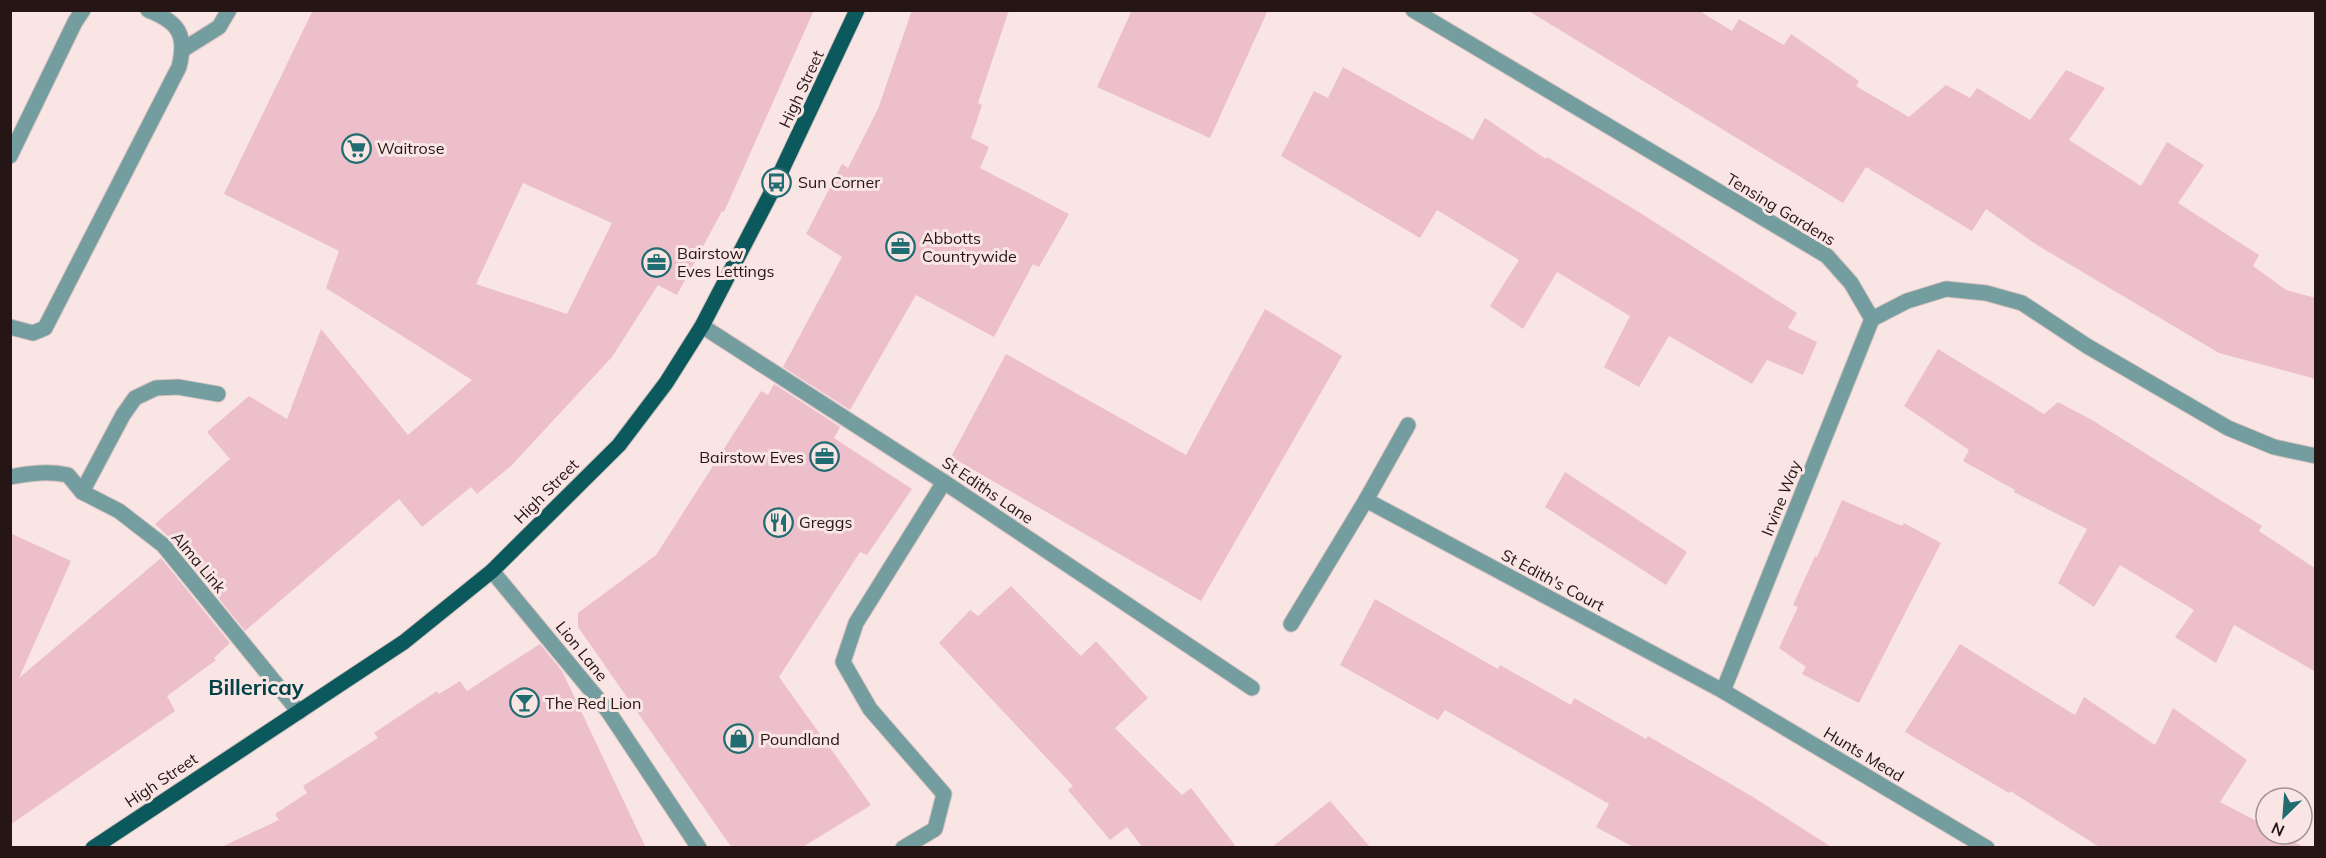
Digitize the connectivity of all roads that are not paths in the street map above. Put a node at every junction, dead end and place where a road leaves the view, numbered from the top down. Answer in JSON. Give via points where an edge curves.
{"nodes":[{"id":1,"x":83,"y":10,"type":"edge"},
{"id":2,"x":148,"y":10,"type":"edge"},
{"id":3,"x":229,"y":10,"type":"edge"},
{"id":4,"x":857,"y":10,"type":"edge"},
{"id":5,"x":1413,"y":10,"type":"edge"},
{"id":6,"x":184,"y":49,"type":"junction"},
{"id":7,"x":10,"y":156,"type":"edge"},
{"id":8,"x":1872,"y":319,"type":"junction"},
{"id":9,"x":702,"y":326,"type":"junction"},
{"id":10,"x":10,"y":327,"type":"edge"},
{"id":11,"x":218,"y":394,"type":"dead end"},
{"id":12,"x":1408,"y":425,"type":"dead end"},
{"id":13,"x":2316,"y":456,"type":"edge"},
{"id":14,"x":10,"y":477,"type":"edge"},
{"id":15,"x":944,"y":482,"type":"junction"},
{"id":16,"x":82,"y":492,"type":"junction"},
{"id":17,"x":1366,"y":500,"type":"junction"},
{"id":18,"x":492,"y":571,"type":"junction"},
{"id":19,"x":1291,"y":624,"type":"dead end"},
{"id":20,"x":1252,"y":688,"type":"dead end"},
{"id":21,"x":1723,"y":691,"type":"junction"},
{"id":22,"x":298,"y":712,"type":"junction"},
{"id":23,"x":93,"y":848,"type":"edge"},
{"id":24,"x":699,"y":848,"type":"edge"},
{"id":25,"x":903,"y":848,"type":"edge"},
{"id":26,"x":1987,"y":848,"type":"edge"}],
"edges":[{"from":1,"to":7,"type":"street"},
{"from":2,"to":6,"type":"street","via":[[165,17],[181,33]]},
{"from":3,"to":6,"type":"street","via":[[219,27]]},
{"from":4,"to":9,"type":"main road","name":"High Street","via":[[775,185]]},
{"from":5,"to":8,"type":"street","name":"Tensing Gardens","via":[[1827,256],[1851,283]]},
{"from":6,"to":10,"type":"street","via":[[179,67],[45,328],[33,333]]},
{"from":8,"to":13,"type":"street","via":[[1907,301],[1946,289],[1986,293],[2022,303],[2087,346],[2228,428],[2274,447]]},
{"from":8,"to":21,"type":"street","name":"Irvine Way"},
{"from":9,"to":15,"type":"street","name":"St Ediths Lane"},
{"from":9,"to":18,"type":"main road","name":"High Street","via":[[619,445]]},
{"from":11,"to":16,"type":"street","via":[[167,387],[135,398]]},
{"from":12,"to":17,"type":"street"},
{"from":14,"to":16,"type":"street","name":"Alma Link","via":[[50,471],[68,475]]},
{"from":15,"to":20,"type":"street","name":"St Ediths Lane"},
{"from":15,"to":25,"type":"street","via":[[856,623],[843,662],[870,708],[944,794],[935,829]]},
{"from":16,"to":22,"type":"street","name":"Alma Link","via":[[119,511],[163,545]]},
{"from":17,"to":19,"type":"street"},
{"from":17,"to":21,"type":"street","name":"St Edith's Court"},
{"from":18,"to":22,"type":"main road","name":"High Street","via":[[404,642]]},
{"from":18,"to":24,"type":"street","name":"Lion Lane","via":[[608,711]]},
{"from":21,"to":26,"type":"street","name":"Hunts Mead"},
{"from":22,"to":23,"type":"main road","name":"High Street"}]}
